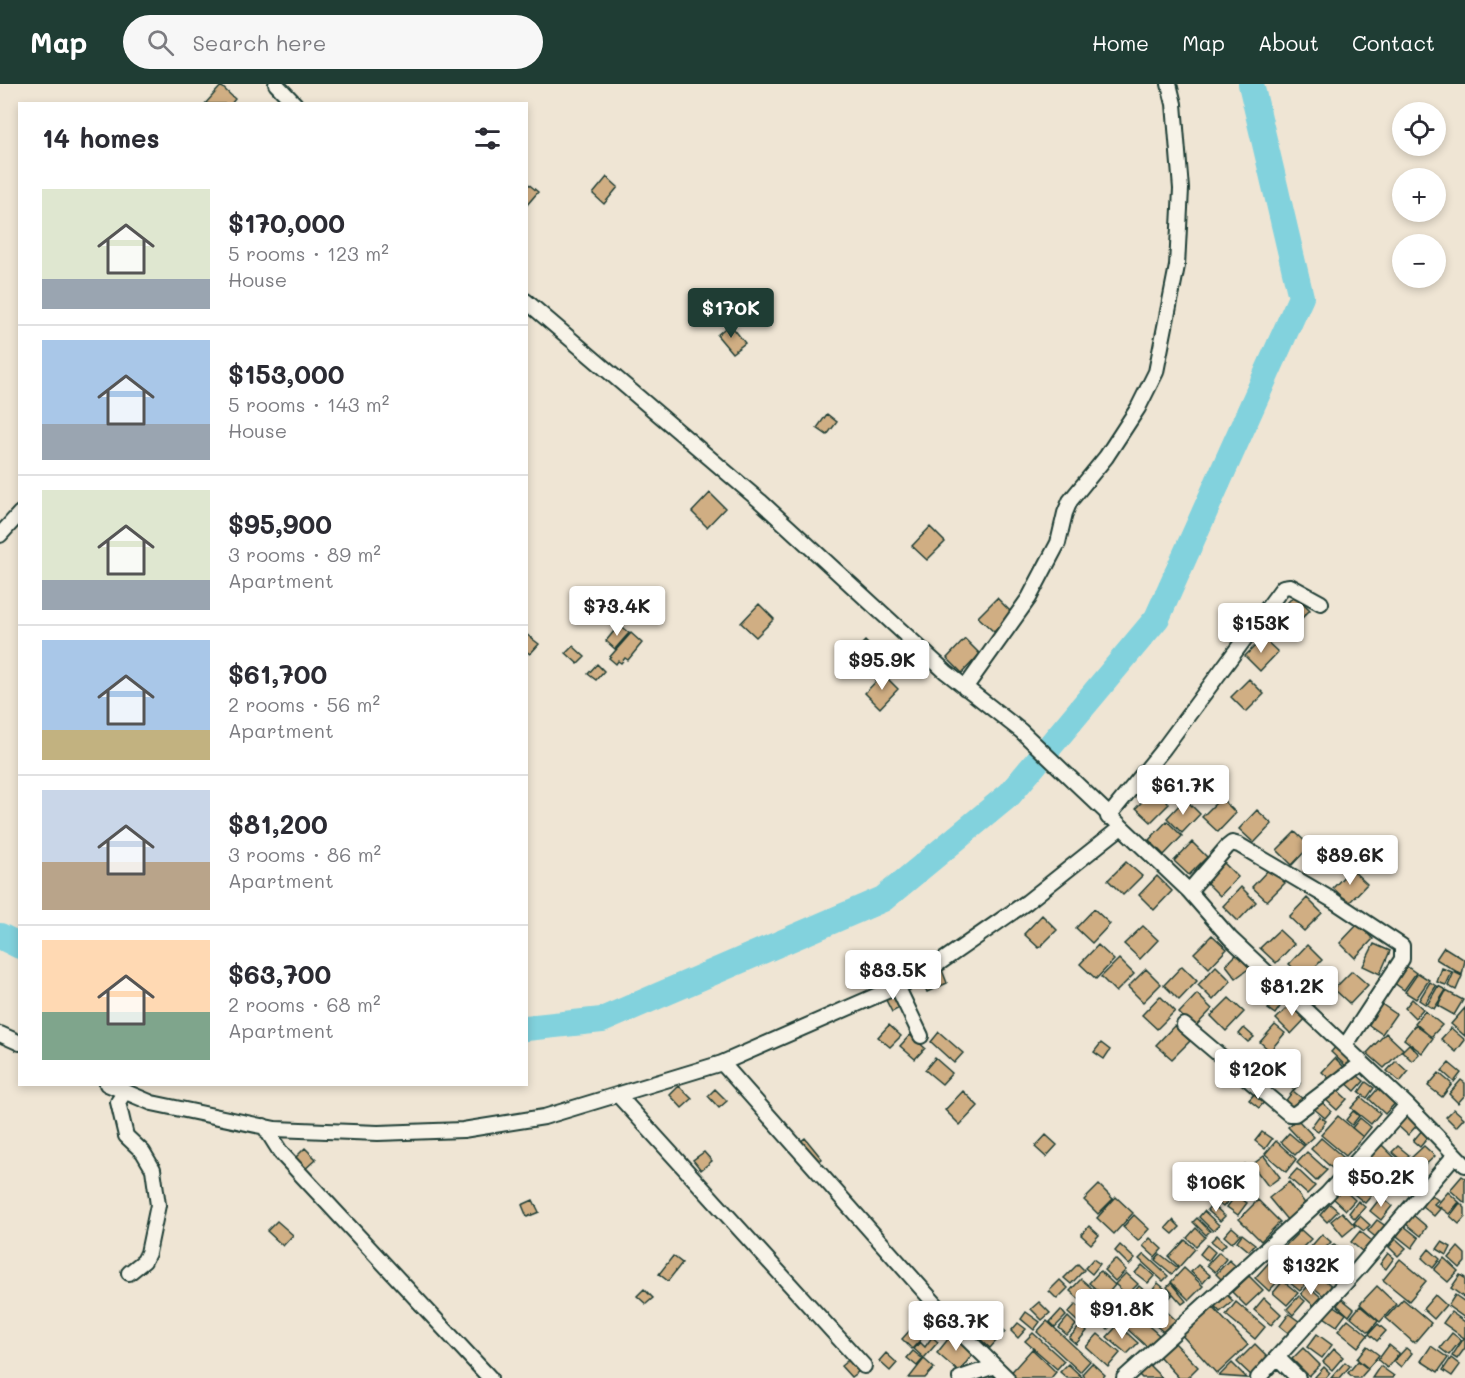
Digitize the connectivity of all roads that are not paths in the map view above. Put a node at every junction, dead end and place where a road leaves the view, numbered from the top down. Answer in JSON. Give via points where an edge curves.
{"nodes":[{"id":1,"x":276,"y":84,"type":"edge"},
{"id":2,"x":1169,"y":84,"type":"edge"},
{"id":3,"x":293,"y":102,"type":"edge"},
{"id":4,"x":528,"y":303,"type":"edge"},
{"id":5,"x":18,"y":515,"type":"edge"},
{"id":6,"x":0,"y":535,"type":"edge"},
{"id":7,"x":1321,"y":603,"type":"dead end"},
{"id":8,"x":964,"y":688,"type":"junction"},
{"id":9,"x":1108,"y":817,"type":"junction"},
{"id":10,"x":1120,"y":828,"type":"junction"},
{"id":11,"x":1189,"y":891,"type":"junction"},
{"id":12,"x":897,"y":986,"type":"junction"},
{"id":13,"x":1184,"y":1025,"type":"dead end"},
{"id":14,"x":0,"y":1034,"type":"edge"},
{"id":15,"x":921,"y":1036,"type":"dead end"},
{"id":16,"x":18,"y":1042,"type":"edge"},
{"id":17,"x":1345,"y":1046,"type":"junction"},
{"id":18,"x":722,"y":1063,"type":"junction"},
{"id":19,"x":1362,"y":1063,"type":"junction"},
{"id":20,"x":111,"y":1086,"type":"edge"},
{"id":21,"x":124,"y":1093,"type":"junction"},
{"id":22,"x":618,"y":1095,"type":"junction"},
{"id":23,"x":1407,"y":1105,"type":"junction"},
{"id":24,"x":264,"y":1126,"type":"junction"},
{"id":25,"x":1454,"y":1156,"type":"junction"},
{"id":26,"x":1465,"y":1165,"type":"edge"},
{"id":27,"x":129,"y":1273,"type":"dead end"},
{"id":28,"x":1277,"y":1357,"type":"junction"},
{"id":29,"x":864,"y":1366,"type":"dead end"},
{"id":30,"x":994,"y":1366,"type":"junction"},
{"id":31,"x":490,"y":1378,"type":"edge"},
{"id":32,"x":960,"y":1378,"type":"edge"},
{"id":33,"x":1007,"y":1378,"type":"edge"},
{"id":34,"x":1124,"y":1378,"type":"edge"},
{"id":35,"x":1257,"y":1378,"type":"edge"},
{"id":36,"x":1298,"y":1378,"type":"edge"}],
"edges":[{"from":1,"to":3,"type":"street"},
{"from":2,"to":8,"type":"street","via":[[1181,189],[1177,266],[1156,372],[1106,457],[1070,501],[1058,543],[1029,598]]},
{"from":4,"to":8,"type":"street","via":[[760,501]]},
{"from":5,"to":6,"type":"street"},
{"from":7,"to":9,"type":"street","via":[[1290,586],[1283,587]]},
{"from":8,"to":9,"type":"street","via":[[1021,731]]},
{"from":9,"to":10,"type":"street"},
{"from":10,"to":11,"type":"street"},
{"from":10,"to":12,"type":"street","via":[[1027,902],[919,977]]},
{"from":11,"to":17,"type":"street","via":[[1230,938]]},
{"from":11,"to":17,"type":"street","via":[[1227,847],[1239,844],[1402,946],[1402,958]]},
{"from":12,"to":15,"type":"street"},
{"from":12,"to":18,"type":"street"},
{"from":13,"to":19,"type":"street","via":[[1289,1113],[1295,1114]]},
{"from":14,"to":16,"type":"street"},
{"from":17,"to":19,"type":"street"},
{"from":18,"to":22,"type":"street"},
{"from":18,"to":30,"type":"street"},
{"from":19,"to":23,"type":"street"},
{"from":20,"to":21,"type":"street"},
{"from":21,"to":24,"type":"street","via":[[152,1103]]},
{"from":21,"to":27,"type":"street","via":[[118,1102],[123,1129],[153,1169],[158,1205],[148,1253]]},
{"from":22,"to":24,"type":"street","via":[[544,1117],[463,1130],[378,1133]]},
{"from":22,"to":29,"type":"street"},
{"from":23,"to":25,"type":"street"},
{"from":23,"to":34,"type":"street","via":[[1327,1194]]},
{"from":24,"to":31,"type":"street","via":[[281,1153]]},
{"from":25,"to":26,"type":"street"},
{"from":25,"to":28,"type":"street"},
{"from":28,"to":35,"type":"street"},
{"from":28,"to":36,"type":"street"},
{"from":30,"to":32,"type":"street"},
{"from":30,"to":33,"type":"street"}]}
